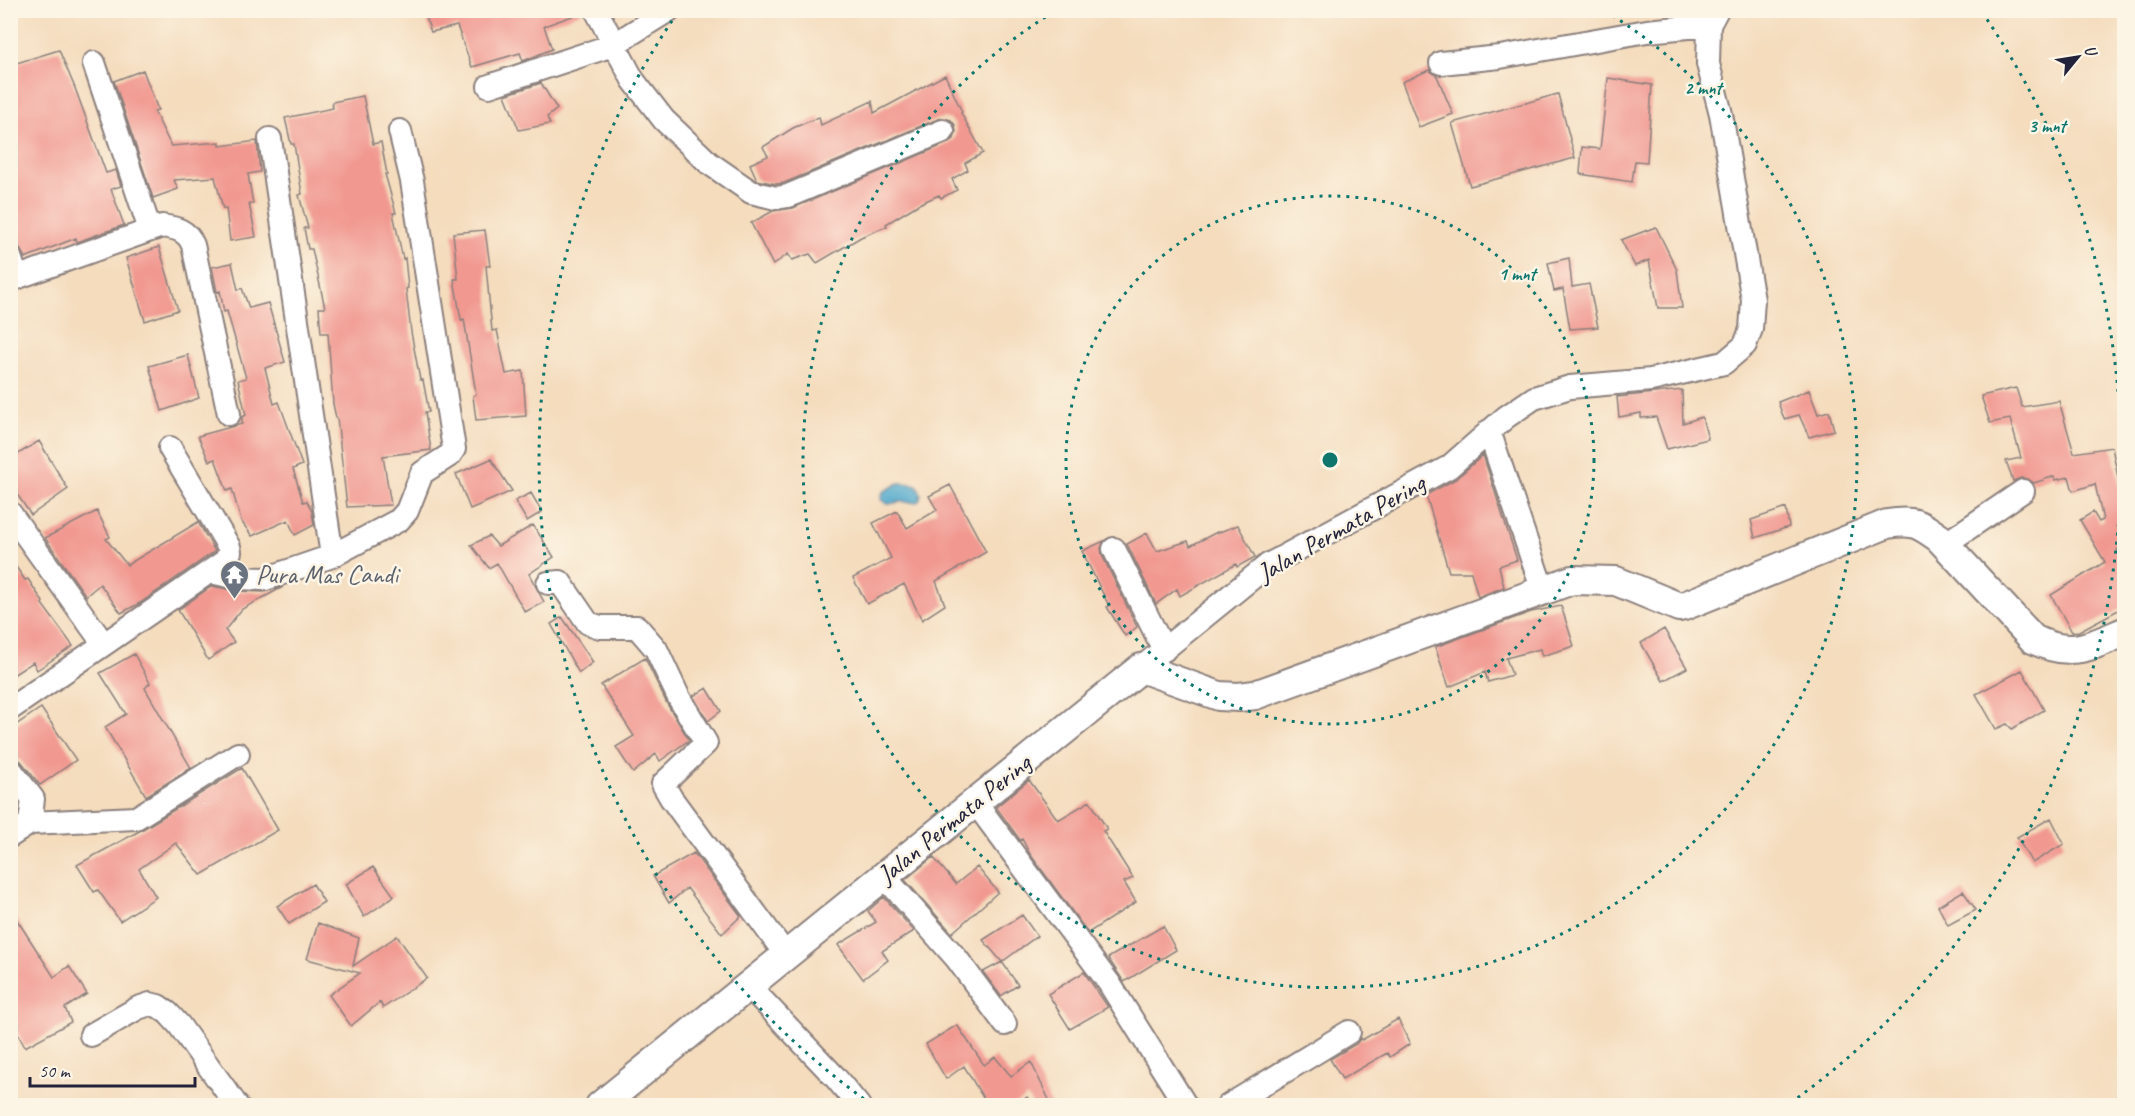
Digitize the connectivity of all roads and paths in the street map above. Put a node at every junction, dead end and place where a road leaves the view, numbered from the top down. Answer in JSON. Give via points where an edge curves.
{"nodes":[{"id":1,"x":596,"y":10,"type":"edge"},
{"id":2,"x":669,"y":10,"type":"edge"},
{"id":3,"x":1713,"y":18,"type":"edge"},
{"id":4,"x":613,"y":45,"type":"junction"},
{"id":5,"x":94,"y":63,"type":"dead end"},
{"id":6,"x":1441,"y":63,"type":"dead end"},
{"id":7,"x":489,"y":86,"type":"dead end"},
{"id":8,"x":400,"y":131,"type":"dead end"},
{"id":9,"x":943,"y":131,"type":"dead end"},
{"id":10,"x":270,"y":139,"type":"dead end"},
{"id":11,"x":150,"y":230,"type":"junction"},
{"id":12,"x":13,"y":272,"type":"edge"},
{"id":13,"x":229,"y":414,"type":"dead end"},
{"id":14,"x":1489,"y":431,"type":"junction"},
{"id":15,"x":170,"y":448,"type":"dead end"},
{"id":16,"x":2023,"y":491,"type":"dead end"},
{"id":17,"x":10,"y":513,"type":"edge"},
{"id":18,"x":1945,"y":544,"type":"junction"},
{"id":19,"x":1114,"y":549,"type":"dead end"},
{"id":20,"x":332,"y":556,"type":"junction"},
{"id":21,"x":211,"y":572,"type":"junction"},
{"id":22,"x":548,"y":583,"type":"dead end"},
{"id":23,"x":1543,"y":591,"type":"junction"},
{"id":24,"x":2124,"y":632,"type":"edge"},
{"id":25,"x":103,"y":643,"type":"junction"},
{"id":26,"x":1164,"y":650,"type":"junction"},
{"id":27,"x":1141,"y":668,"type":"junction"},
{"id":28,"x":10,"y":709,"type":"edge"},
{"id":29,"x":238,"y":754,"type":"dead end"},
{"id":30,"x":10,"y":769,"type":"edge"},
{"id":31,"x":975,"y":802,"type":"junction"},
{"id":32,"x":30,"y":823,"type":"junction"},
{"id":33,"x":10,"y":836,"type":"edge"},
{"id":34,"x":884,"y":876,"type":"junction"},
{"id":35,"x":786,"y":955,"type":"junction"},
{"id":36,"x":748,"y":985,"type":"junction"},
{"id":37,"x":1005,"y":1024,"type":"dead end"},
{"id":38,"x":1349,"y":1032,"type":"dead end"},
{"id":39,"x":91,"y":1035,"type":"dead end"},
{"id":40,"x":237,"y":1106,"type":"edge"},
{"id":41,"x":600,"y":1106,"type":"edge"},
{"id":42,"x":859,"y":1106,"type":"edge"},
{"id":43,"x":1186,"y":1106,"type":"edge"},
{"id":44,"x":1228,"y":1106,"type":"edge"}],
"edges":[{"from":1,"to":4,"type":"street"},
{"from":2,"to":4,"type":"street"},
{"from":3,"to":6,"type":"street","via":[[1512,55]]},
{"from":3,"to":14,"type":"street","name":"Jalan Permata Pering","via":[[1708,64],[1721,114],[1753,300],[1751,329],[1744,345],[1724,363],[1690,372],[1651,380],[1570,387],[1534,398]]},
{"from":4,"to":7,"type":"street"},
{"from":4,"to":9,"type":"street","via":[[663,120],[709,163],[751,192],[776,198],[788,196]]},
{"from":5,"to":11,"type":"street"},
{"from":8,"to":20,"type":"street","via":[[412,181],[454,449],[422,474],[407,511],[399,520]]},
{"from":10,"to":20,"type":"street"},
{"from":11,"to":12,"type":"street"},
{"from":11,"to":13,"type":"street","via":[[162,226],[179,229],[194,249]]},
{"from":14,"to":23,"type":"street"},
{"from":14,"to":26,"type":"street","name":"Jalan Permata Pering","via":[[1449,467],[1268,565]]},
{"from":15,"to":21,"type":"street","via":[[229,547],[225,561]]},
{"from":16,"to":18,"type":"street"},
{"from":17,"to":25,"type":"street"},
{"from":18,"to":23,"type":"street","via":[[1922,526],[1907,521],[1887,524],[1678,607],[1616,580],[1572,580]]},
{"from":18,"to":24,"type":"street","via":[[2033,639],[2046,646],[2060,650],[2087,647]]},
{"from":19,"to":26,"type":"street"},
{"from":20,"to":21,"type":"street","via":[[265,579]]},
{"from":21,"to":25,"type":"street"},
{"from":22,"to":35,"type":"street","via":[[560,582],[588,623],[600,627],[638,627],[656,649],[706,743],[663,784]]},
{"from":23,"to":27,"type":"street","via":[[1255,695],[1219,696]]},
{"from":25,"to":28,"type":"street"},
{"from":26,"to":27,"type":"street","name":"Jalan Permata Pering"},
{"from":27,"to":31,"type":"street","name":"Jalan Permata Pering"},
{"from":29,"to":32,"type":"street","via":[[136,818]]},
{"from":30,"to":32,"type":"street","via":[[33,799]]},
{"from":31,"to":34,"type":"street","name":"Jalan Permata Pering"},
{"from":31,"to":43,"type":"street","via":[[1109,983]]},
{"from":32,"to":33,"type":"street"},
{"from":34,"to":35,"type":"street","name":"Jalan Permata Pering"},
{"from":34,"to":37,"type":"street","via":[[957,959]]},
{"from":35,"to":36,"type":"street","name":"Jalan Permata Pering"},
{"from":36,"to":41,"type":"street","name":"Jalan Permata Pering"},
{"from":36,"to":42,"type":"street"},
{"from":38,"to":44,"type":"street"},
{"from":39,"to":40,"type":"street","via":[[138,1008],[158,1006],[179,1025]]}]}
